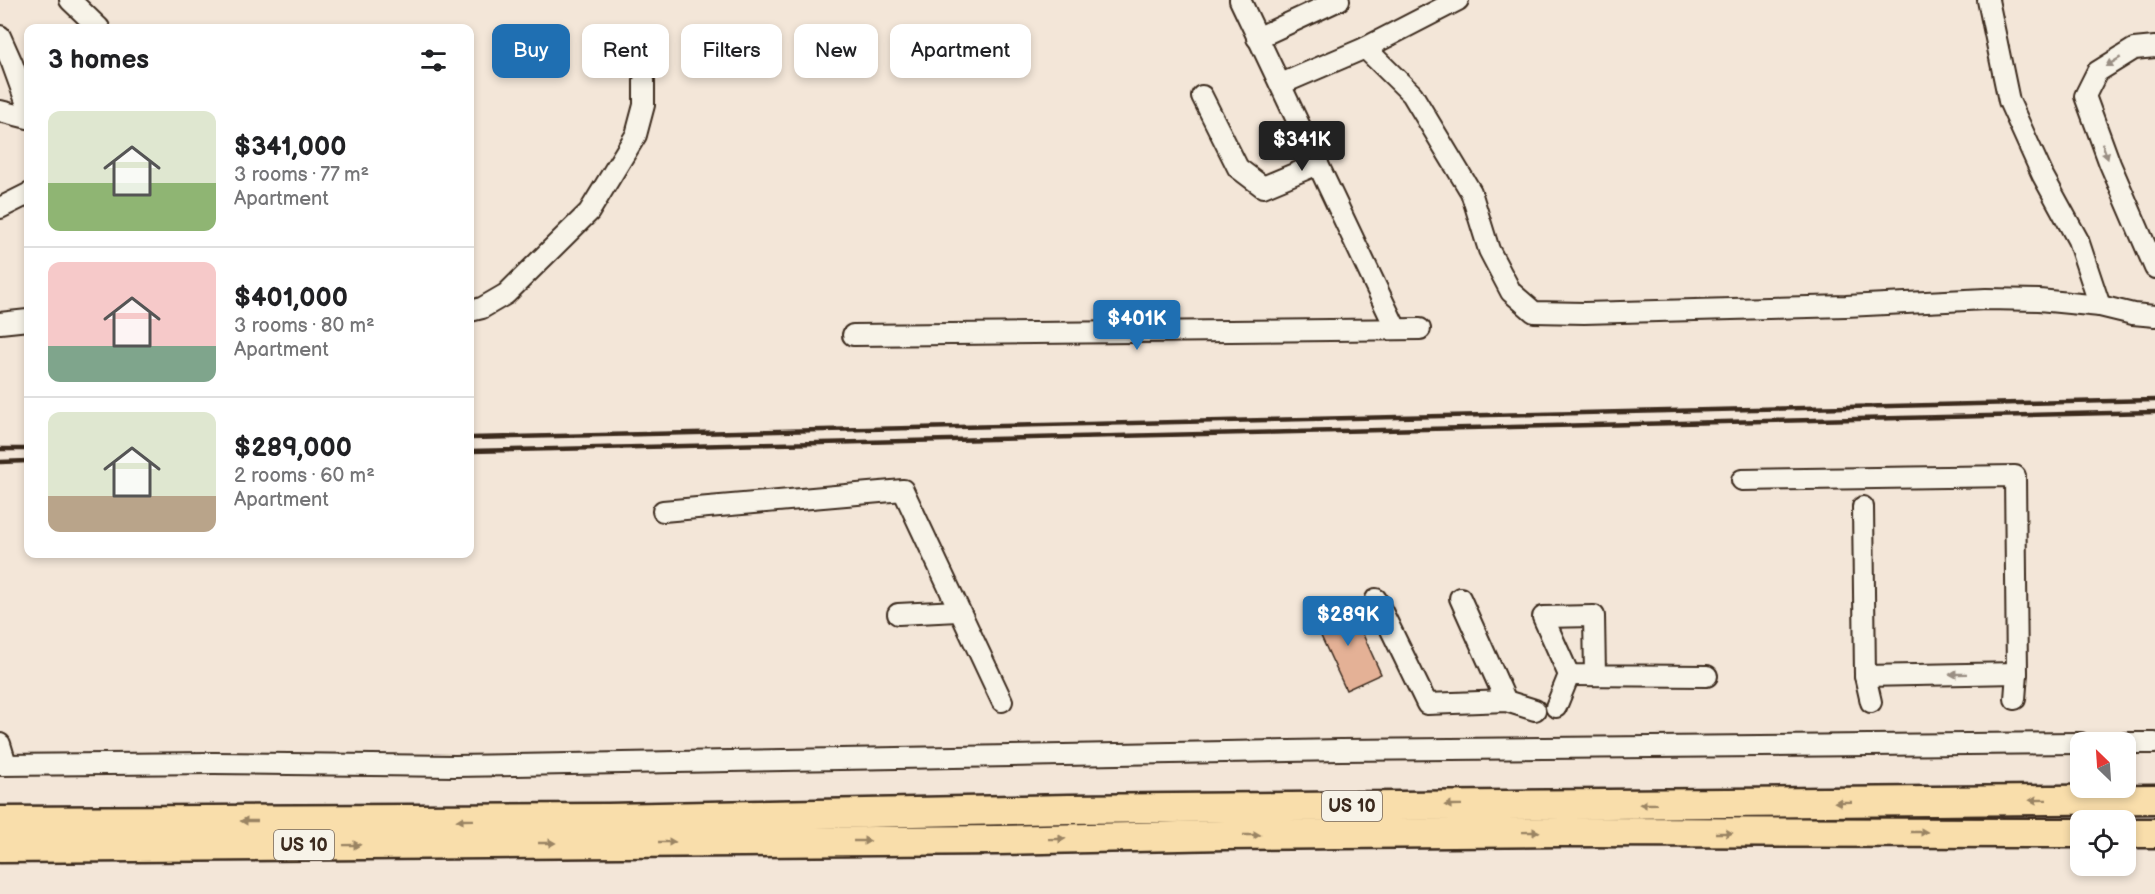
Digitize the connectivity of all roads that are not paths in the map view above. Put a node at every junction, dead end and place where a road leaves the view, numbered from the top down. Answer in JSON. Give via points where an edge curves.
{"nodes":[{"id":1,"x":70,"y":0,"type":"edge"},
{"id":2,"x":1240,"y":0,"type":"edge"},
{"id":3,"x":1339,"y":0,"type":"edge"},
{"id":4,"x":1458,"y":0,"type":"edge"},
{"id":5,"x":1988,"y":0,"type":"edge"},
{"id":6,"x":95,"y":24,"type":"edge"},
{"id":7,"x":0,"y":36,"type":"edge"},
{"id":8,"x":1257,"y":38,"type":"junction"},
{"id":9,"x":2155,"y":47,"type":"edge"},
{"id":10,"x":1365,"y":48,"type":"junction"},
{"id":11,"x":644,"y":80,"type":"dead end"},
{"id":12,"x":1281,"y":84,"type":"junction"},
{"id":13,"x":24,"y":96,"type":"edge"},
{"id":14,"x":1202,"y":96,"type":"dead end"},
{"id":15,"x":0,"y":111,"type":"edge"},
{"id":16,"x":24,"y":117,"type":"edge"},
{"id":17,"x":1318,"y":164,"type":"junction"},
{"id":18,"x":24,"y":196,"type":"edge"},
{"id":19,"x":0,"y":208,"type":"edge"},
{"id":20,"x":2146,"y":227,"type":"edge"},
{"id":21,"x":2155,"y":268,"type":"edge"},
{"id":22,"x":2100,"y":306,"type":"junction"},
{"id":23,"x":474,"y":310,"type":"edge"},
{"id":24,"x":2155,"y":316,"type":"edge"},
{"id":25,"x":24,"y":320,"type":"edge"},
{"id":26,"x":0,"y":323,"type":"edge"},
{"id":27,"x":1396,"y":329,"type":"junction"},
{"id":28,"x":1420,"y":329,"type":"dead end"},
{"id":29,"x":853,"y":335,"type":"dead end"},
{"id":30,"x":1742,"y":480,"type":"dead end"},
{"id":31,"x":1863,"y":507,"type":"dead end"},
{"id":32,"x":663,"y":511,"type":"dead end"},
{"id":33,"x":1460,"y":598,"type":"dead end"},
{"id":34,"x":1376,"y":599,"type":"dead end"},
{"id":35,"x":958,"y":611,"type":"junction"},
{"id":36,"x":898,"y":614,"type":"dead end"},
{"id":37,"x":2017,"y":673,"type":"junction"},
{"id":38,"x":1569,"y":675,"type":"junction"},
{"id":39,"x":1595,"y":675,"type":"junction"},
{"id":40,"x":1707,"y":676,"type":"dead end"},
{"id":41,"x":1865,"y":676,"type":"junction"},
{"id":42,"x":2015,"y":699,"type":"dead end"},
{"id":43,"x":1002,"y":701,"type":"dead end"},
{"id":44,"x":1506,"y":701,"type":"junction"},
{"id":45,"x":1871,"y":702,"type":"dead end"},
{"id":46,"x":1556,"y":707,"type":"dead end"},
{"id":47,"x":1535,"y":710,"type":"dead end"},
{"id":48,"x":2155,"y":742,"type":"edge"},
{"id":49,"x":2070,"y":743,"type":"edge"},
{"id":50,"x":2136,"y":743,"type":"edge"},
{"id":51,"x":0,"y":744,"type":"edge"},
{"id":52,"x":3,"y":764,"type":"edge"},
{"id":53,"x":2155,"y":799,"type":"edge"},
{"id":54,"x":0,"y":806,"type":"edge"},
{"id":55,"x":0,"y":821,"type":"edge"},
{"id":56,"x":134,"y":822,"type":"junction"},
{"id":57,"x":2070,"y":833,"type":"edge"},
{"id":58,"x":2136,"y":833,"type":"edge"},
{"id":59,"x":2155,"y":833,"type":"edge"},
{"id":60,"x":227,"y":846,"type":"junction"},
{"id":61,"x":0,"y":848,"type":"edge"},
{"id":62,"x":0,"y":865,"type":"edge"}],
"edges":[{"from":1,"to":6,"type":"street"},
{"from":2,"to":8,"type":"street"},
{"from":3,"to":8,"type":"street"},
{"from":4,"to":10,"type":"street"},
{"from":5,"to":22,"type":"street","via":[[2009,101],[2078,240]]},
{"from":7,"to":13,"type":"street"},
{"from":8,"to":12,"type":"street"},
{"from":9,"to":20,"type":"street","one_way":true,"via":[[2134,49],[2097,72],[2085,96],[2110,164]]},
{"from":10,"to":12,"type":"street"},
{"from":10,"to":22,"type":"street","via":[[1412,94],[1471,192],[1490,250],[1511,292],[1534,312],[1584,314],[1986,299]]},
{"from":11,"to":23,"type":"street","via":[[644,105],[636,135],[589,212],[506,294]]},
{"from":12,"to":17,"type":"street"},
{"from":14,"to":17,"type":"street","via":[[1238,168],[1263,187]]},
{"from":15,"to":16,"type":"street"},
{"from":17,"to":27,"type":"street"},
{"from":18,"to":19,"type":"street"},
{"from":20,"to":21,"type":"street"},
{"from":22,"to":24,"type":"street"},
{"from":25,"to":26,"type":"street"},
{"from":27,"to":28,"type":"street"},
{"from":27,"to":29,"type":"street"},
{"from":30,"to":37,"type":"street","via":[[2015,476]]},
{"from":31,"to":41,"type":"street"},
{"from":32,"to":35,"type":"street","via":[[903,490]]},
{"from":33,"to":44,"type":"street"},
{"from":34,"to":44,"type":"street","via":[[1427,704]]},
{"from":35,"to":36,"type":"street"},
{"from":35,"to":43,"type":"street"},
{"from":37,"to":41,"type":"street","one_way":true},
{"from":37,"to":42,"type":"street"},
{"from":38,"to":39,"type":"street"},
{"from":38,"to":39,"type":"street","via":[[1543,617],[1594,616]]},
{"from":38,"to":46,"type":"street"},
{"from":39,"to":40,"type":"street"},
{"from":41,"to":45,"type":"street"},
{"from":44,"to":47,"type":"street"},
{"from":48,"to":50,"type":"street"},
{"from":49,"to":52,"type":"street","via":[[1341,750],[455,766]]},
{"from":51,"to":52,"type":"street"},
{"from":53,"to":56,"type":"highway","number":"US 10","one_way":true},
{"from":54,"to":56,"type":"highway"},
{"from":55,"to":56,"type":"highway","number":"US 10"},
{"from":60,"to":57,"type":"highway","number":"US 10","one_way":true,"via":[[1561,832]]},
{"from":58,"to":59,"type":"highway"},
{"from":60,"to":61,"type":"highway","number":"US 10"},
{"from":60,"to":62,"type":"highway"}]}
